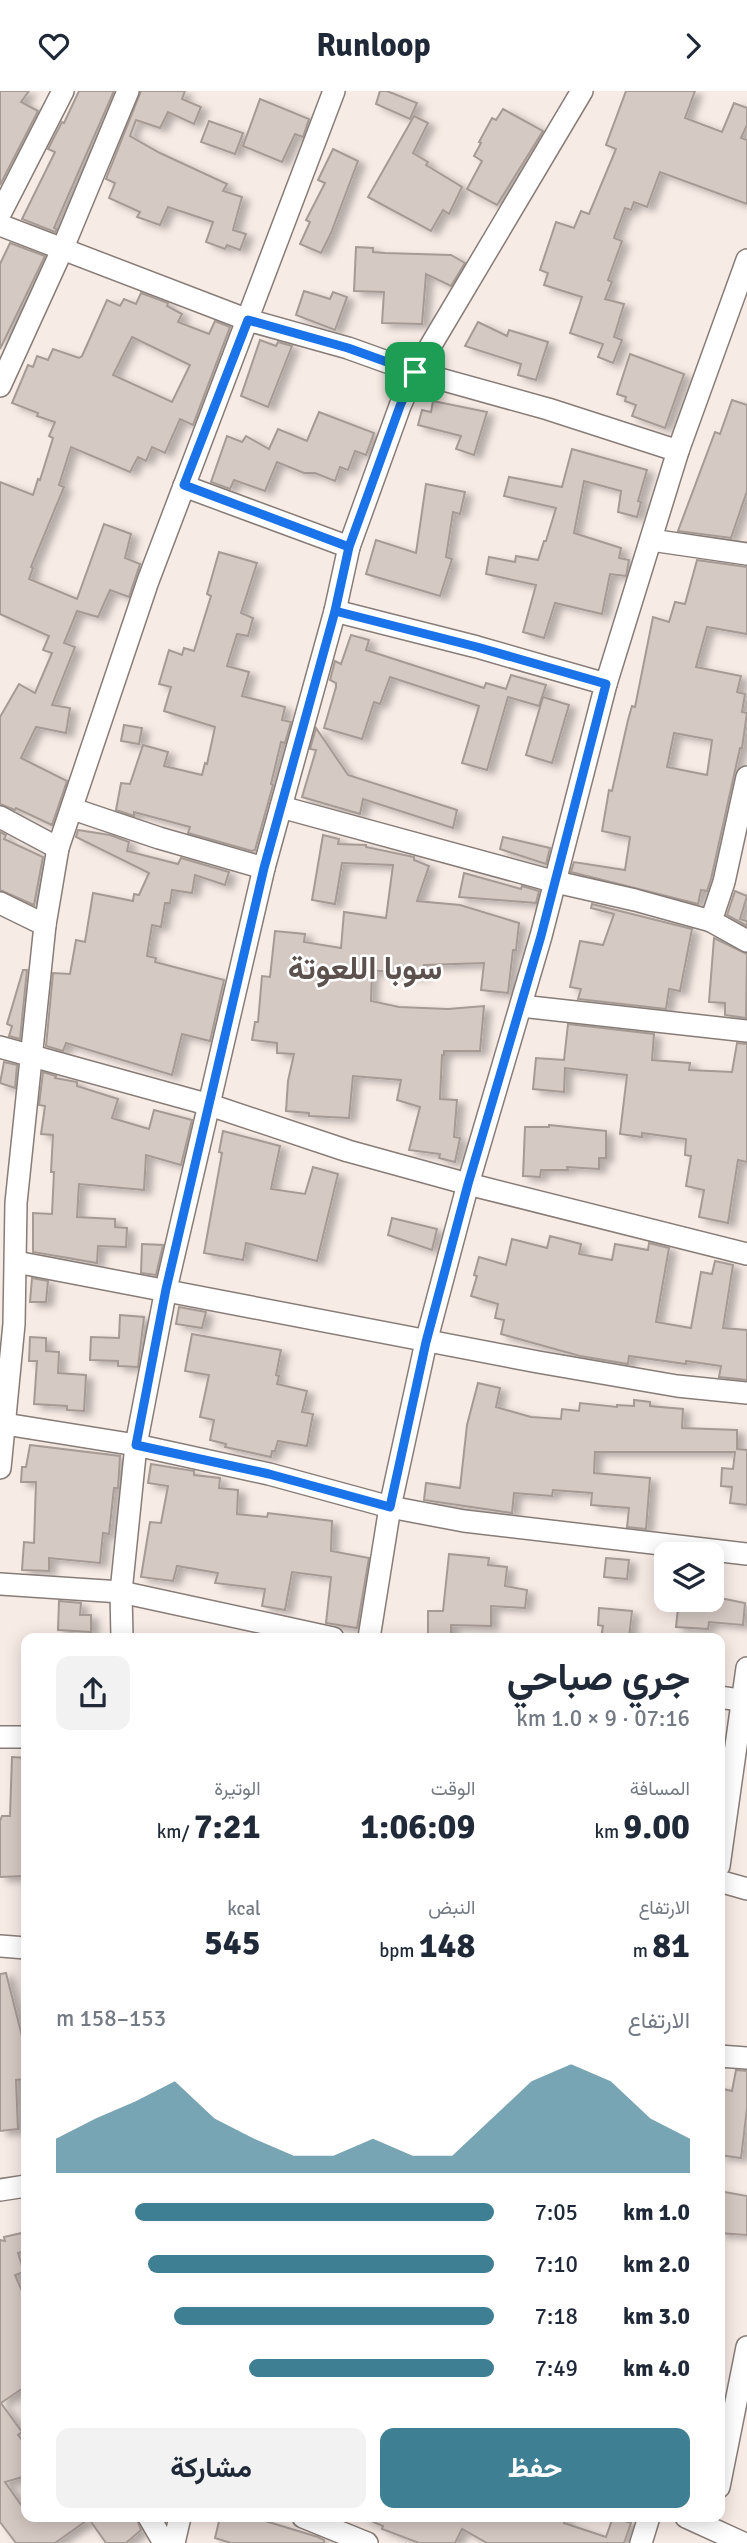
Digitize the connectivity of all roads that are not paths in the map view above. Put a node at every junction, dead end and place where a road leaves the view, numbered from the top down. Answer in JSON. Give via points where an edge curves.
{"nodes":[{"id":1,"x":63,"y":91,"type":"edge"},
{"id":2,"x":128,"y":91,"type":"edge"},
{"id":3,"x":334,"y":91,"type":"edge"},
{"id":4,"x":582,"y":91,"type":"edge"},
{"id":5,"x":0,"y":214,"type":"edge"},
{"id":6,"x":0,"y":225,"type":"edge"},
{"id":7,"x":62,"y":250,"type":"junction"},
{"id":8,"x":747,"y":260,"type":"edge"},
{"id":9,"x":248,"y":320,"type":"junction"},
{"id":10,"x":415,"y":372,"type":"junction"},
{"id":11,"x":0,"y":386,"type":"edge"},
{"id":12,"x":678,"y":451,"type":"junction"},
{"id":13,"x":184,"y":485,"type":"junction"},
{"id":14,"x":651,"y":540,"type":"junction"},
{"id":15,"x":349,"y":547,"type":"junction"},
{"id":16,"x":747,"y":554,"type":"edge"},
{"id":17,"x":335,"y":611,"type":"junction"},
{"id":18,"x":606,"y":684,"type":"junction"},
{"id":19,"x":747,"y":777,"type":"edge"},
{"id":20,"x":281,"y":807,"type":"junction"},
{"id":21,"x":73,"y":809,"type":"junction"},
{"id":22,"x":0,"y":817,"type":"edge"},
{"id":23,"x":58,"y":848,"type":"junction"},
{"id":24,"x":264,"y":868,"type":"junction"},
{"id":25,"x":556,"y":882,"type":"junction"},
{"id":26,"x":0,"y":904,"type":"edge"},
{"id":27,"x":711,"y":921,"type":"junction"},
{"id":28,"x":46,"y":925,"type":"junction"},
{"id":29,"x":747,"y":941,"type":"edge"},
{"id":30,"x":521,"y":1006,"type":"junction"},
{"id":31,"x":747,"y":1031,"type":"edge"},
{"id":32,"x":0,"y":1047,"type":"edge"},
{"id":33,"x":31,"y":1055,"type":"junction"},
{"id":34,"x":210,"y":1105,"type":"junction"},
{"id":35,"x":468,"y":1184,"type":"junction"},
{"id":36,"x":8,"y":1202,"type":"edge"},
{"id":37,"x":747,"y":1254,"type":"edge"},
{"id":38,"x":16,"y":1262,"type":"junction"},
{"id":39,"x":166,"y":1289,"type":"junction"},
{"id":40,"x":426,"y":1342,"type":"junction"},
{"id":41,"x":747,"y":1393,"type":"edge"},
{"id":42,"x":5,"y":1424,"type":"junction"},
{"id":43,"x":136,"y":1445,"type":"junction"},
{"id":44,"x":0,"y":1468,"type":"edge"},
{"id":45,"x":390,"y":1507,"type":"junction"},
{"id":46,"x":747,"y":1555,"type":"edge"},
{"id":47,"x":0,"y":1584,"type":"edge"},
{"id":48,"x":121,"y":1592,"type":"junction"},
{"id":49,"x":122,"y":1633,"type":"edge"},
{"id":50,"x":310,"y":1633,"type":"edge"},
{"id":51,"x":370,"y":1633,"type":"edge"},
{"id":52,"x":747,"y":1668,"type":"edge"},
{"id":53,"x":725,"y":1698,"type":"edge"},
{"id":54,"x":745,"y":1701,"type":"edge"},
{"id":55,"x":0,"y":1737,"type":"edge"},
{"id":56,"x":21,"y":1737,"type":"edge"},
{"id":57,"x":741,"y":1754,"type":"edge"},
{"id":58,"x":725,"y":1784,"type":"edge"},
{"id":59,"x":725,"y":1883,"type":"edge"},
{"id":60,"x":747,"y":1889,"type":"edge"},
{"id":61,"x":0,"y":1945,"type":"edge"},
{"id":62,"x":21,"y":1947,"type":"edge"},
{"id":63,"x":725,"y":2056,"type":"edge"},
{"id":64,"x":747,"y":2058,"type":"edge"},
{"id":65,"x":21,"y":2187,"type":"edge"},
{"id":66,"x":0,"y":2190,"type":"edge"},
{"id":67,"x":747,"y":2347,"type":"edge"},
{"id":68,"x":725,"y":2457,"type":"edge"},
{"id":69,"x":152,"y":2522,"type":"edge"},
{"id":70,"x":179,"y":2522,"type":"edge"},
{"id":71,"x":318,"y":2522,"type":"edge"},
{"id":72,"x":647,"y":2522,"type":"edge"},
{"id":73,"x":713,"y":2522,"type":"edge"},
{"id":74,"x":164,"y":2543,"type":"edge"},
{"id":75,"x":174,"y":2543,"type":"edge"},
{"id":76,"x":367,"y":2543,"type":"edge"},
{"id":77,"x":641,"y":2543,"type":"edge"},
{"id":78,"x":743,"y":2543,"type":"edge"}],
"edges":[{"from":1,"to":5,"type":"street"},
{"from":2,"to":7,"type":"street"},
{"from":3,"to":9,"type":"street"},
{"from":4,"to":10,"type":"street"},
{"from":6,"to":7,"type":"street"},
{"from":7,"to":9,"type":"street"},
{"from":7,"to":11,"type":"street"},
{"from":8,"to":12,"type":"street"},
{"from":9,"to":10,"type":"street"},
{"from":9,"to":13,"type":"street"},
{"from":10,"to":12,"type":"street"},
{"from":10,"to":15,"type":"street"},
{"from":12,"to":14,"type":"street"},
{"from":13,"to":15,"type":"street"},
{"from":13,"to":21,"type":"street"},
{"from":14,"to":16,"type":"street"},
{"from":14,"to":18,"type":"street"},
{"from":15,"to":17,"type":"street"},
{"from":17,"to":18,"type":"street"},
{"from":17,"to":20,"type":"street"},
{"from":18,"to":25,"type":"street"},
{"from":19,"to":27,"type":"street"},
{"from":20,"to":24,"type":"street"},
{"from":20,"to":25,"type":"street"},
{"from":21,"to":23,"type":"street"},
{"from":21,"to":24,"type":"street"},
{"from":22,"to":23,"type":"street"},
{"from":23,"to":28,"type":"street"},
{"from":24,"to":34,"type":"street"},
{"from":25,"to":27,"type":"street"},
{"from":25,"to":30,"type":"street"},
{"from":26,"to":28,"type":"street"},
{"from":27,"to":29,"type":"street"},
{"from":28,"to":33,"type":"street"},
{"from":30,"to":31,"type":"street"},
{"from":30,"to":35,"type":"street"},
{"from":32,"to":33,"type":"street"},
{"from":33,"to":34,"type":"street"},
{"from":33,"to":36,"type":"street"},
{"from":34,"to":35,"type":"street","via":[[348,1151]]},
{"from":34,"to":39,"type":"street"},
{"from":35,"to":37,"type":"street"},
{"from":35,"to":40,"type":"street"},
{"from":36,"to":38,"type":"street"},
{"from":38,"to":39,"type":"street"},
{"from":38,"to":42,"type":"street"},
{"from":39,"to":40,"type":"street"},
{"from":39,"to":43,"type":"street"},
{"from":40,"to":41,"type":"street","via":[[677,1386]]},
{"from":40,"to":45,"type":"street"},
{"from":42,"to":43,"type":"street"},
{"from":42,"to":44,"type":"street"},
{"from":43,"to":45,"type":"street"},
{"from":43,"to":48,"type":"street"},
{"from":45,"to":46,"type":"street","via":[[464,1521]]},
{"from":45,"to":51,"type":"street"},
{"from":47,"to":48,"type":"street"},
{"from":48,"to":49,"type":"street"},
{"from":48,"to":50,"type":"street"},
{"from":52,"to":54,"type":"street"},
{"from":53,"to":54,"type":"street"},
{"from":54,"to":57,"type":"street"},
{"from":55,"to":56,"type":"street"},
{"from":57,"to":58,"type":"street"},
{"from":59,"to":60,"type":"street"},
{"from":61,"to":62,"type":"street"},
{"from":63,"to":64,"type":"street"},
{"from":65,"to":66,"type":"street"},
{"from":67,"to":68,"type":"street"},
{"from":69,"to":74,"type":"street"},
{"from":70,"to":75,"type":"street"},
{"from":71,"to":76,"type":"street"},
{"from":72,"to":77,"type":"street"},
{"from":73,"to":78,"type":"street"}]}
